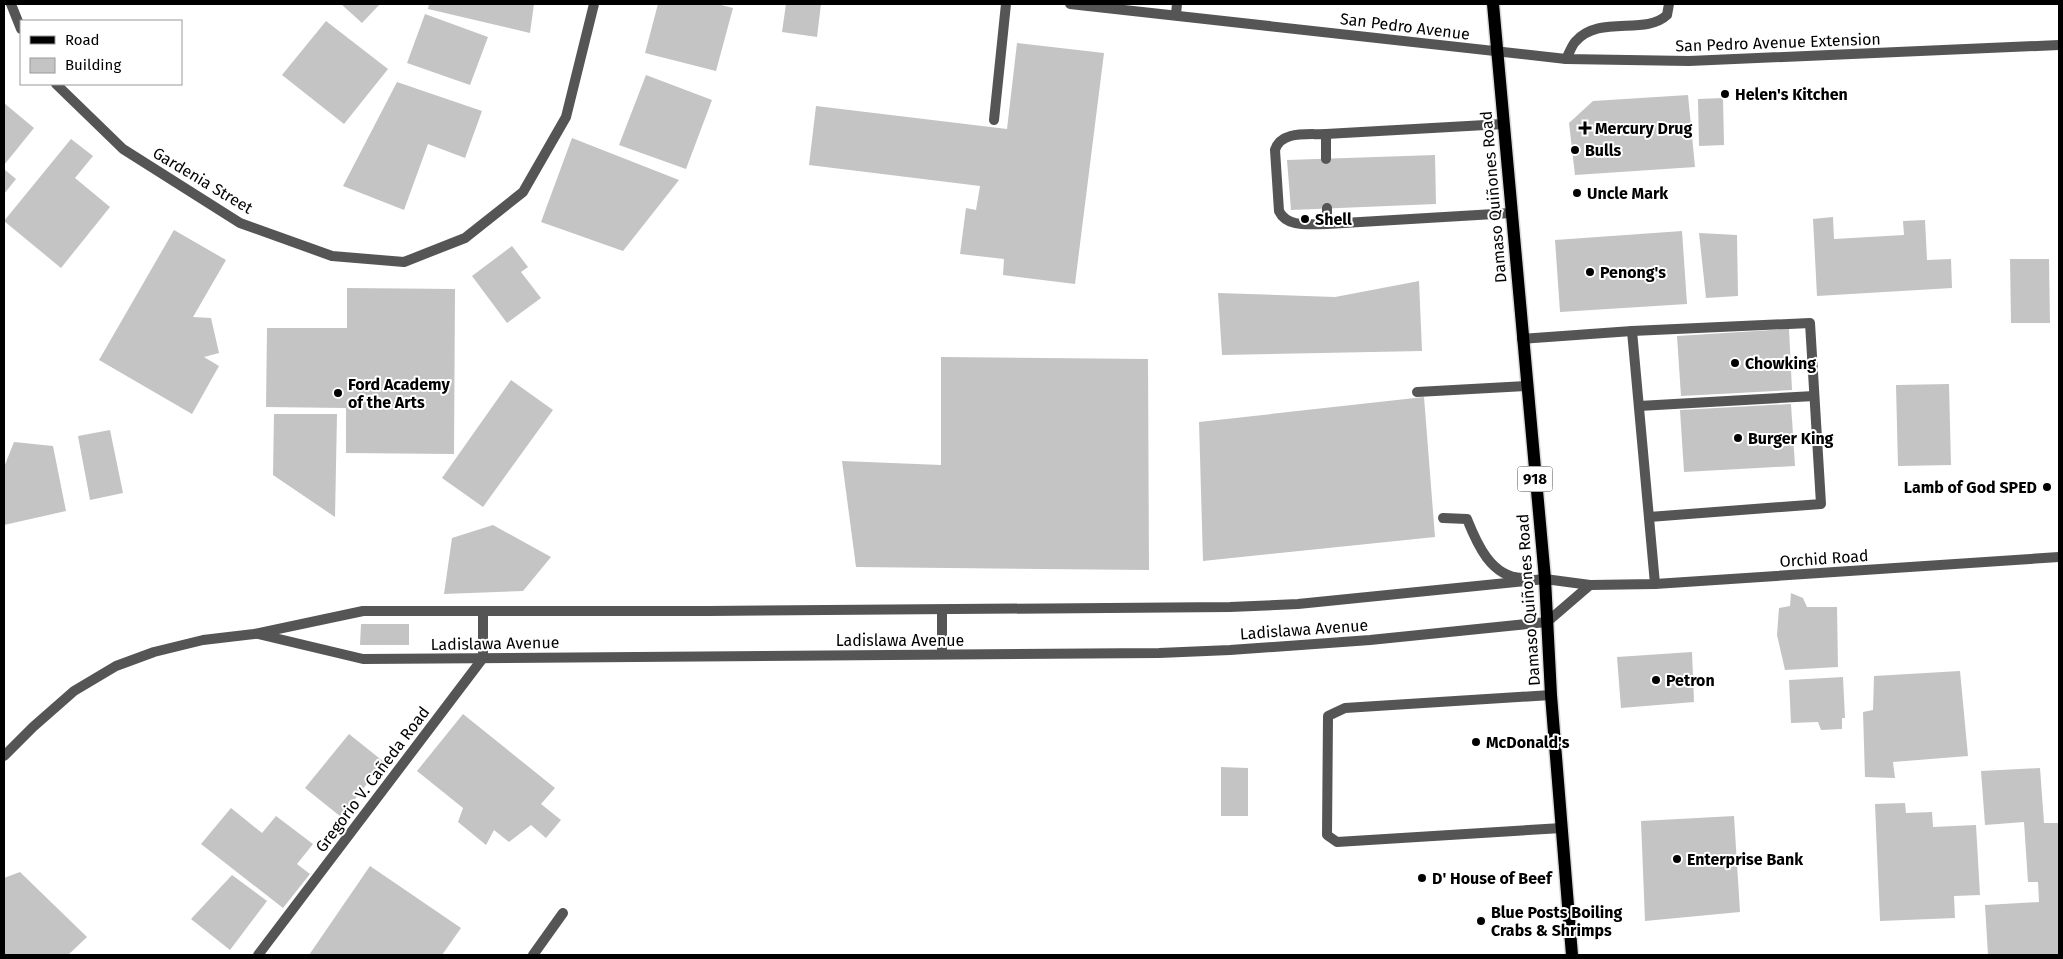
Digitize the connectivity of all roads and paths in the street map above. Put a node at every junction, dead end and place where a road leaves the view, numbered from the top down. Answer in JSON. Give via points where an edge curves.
{"nodes":[{"id":1,"x":11,"y":4,"type":"edge"},
{"id":2,"x":594,"y":4,"type":"edge"},
{"id":3,"x":1006,"y":4,"type":"edge"},
{"id":4,"x":1070,"y":4,"type":"edge"},
{"id":5,"x":1493,"y":4,"type":"edge"},
{"id":6,"x":1669,"y":4,"type":"edge"},
{"id":7,"x":1176,"y":9,"type":"edge"},
{"id":8,"x":20,"y":26,"type":"edge"},
{"id":9,"x":2059,"y":45,"type":"edge"},
{"id":10,"x":1497,"y":52,"type":"junction"},
{"id":11,"x":1566,"y":59,"type":"junction"},
{"id":12,"x":57,"y":85,"type":"edge"},
{"id":13,"x":994,"y":120,"type":"dead end"},
{"id":14,"x":1503,"y":124,"type":"junction"},
{"id":15,"x":1326,"y":134,"type":"junction"},
{"id":16,"x":1326,"y":159,"type":"dead end"},
{"id":17,"x":1327,"y":208,"type":"dead end"},
{"id":18,"x":1511,"y":213,"type":"junction"},
{"id":19,"x":1327,"y":224,"type":"junction"},
{"id":20,"x":1632,"y":330,"type":"junction"},
{"id":21,"x":1522,"y":339,"type":"junction"},
{"id":22,"x":1527,"y":386,"type":"junction"},
{"id":23,"x":1416,"y":392,"type":"dead end"},
{"id":24,"x":1814,"y":396,"type":"junction"},
{"id":25,"x":1639,"y":406,"type":"junction"},
{"id":26,"x":1649,"y":517,"type":"junction"},
{"id":27,"x":1443,"y":518,"type":"dead end"},
{"id":28,"x":2059,"y":557,"type":"edge"},
{"id":29,"x":1545,"y":579,"type":"junction"},
{"id":30,"x":1655,"y":584,"type":"junction"},
{"id":31,"x":1590,"y":586,"type":"junction"},
{"id":32,"x":942,"y":610,"type":"junction"},
{"id":33,"x":483,"y":612,"type":"junction"},
{"id":34,"x":1547,"y":622,"type":"junction"},
{"id":35,"x":254,"y":634,"type":"junction"},
{"id":36,"x":942,"y":654,"type":"junction"},
{"id":37,"x":483,"y":658,"type":"junction"},
{"id":38,"x":1551,"y":695,"type":"junction"},
{"id":39,"x":4,"y":756,"type":"edge"},
{"id":40,"x":1562,"y":828,"type":"junction"},
{"id":41,"x":563,"y":913,"type":"dead end"},
{"id":42,"x":258,"y":955,"type":"edge"},
{"id":43,"x":533,"y":955,"type":"edge"},
{"id":44,"x":1572,"y":955,"type":"edge"}],
"edges":[{"from":1,"to":8,"type":"street"},
{"from":2,"to":12,"type":"street","name":"Gardenia Street","via":[[566,118],[523,192],[465,238],[404,262],[332,256],[240,223],[124,148]]},
{"from":3,"to":13,"type":"street"},
{"from":4,"to":7,"type":"street","name":"San Pedro Avenue"},
{"from":5,"to":10,"type":"main road","name":"Damaso Quiñones Road","number":"918"},
{"from":6,"to":11,"type":"street","via":[[1667,15],[1654,22],[1591,31],[1576,42]]},
{"from":7,"to":10,"type":"street","name":"San Pedro Avenue"},
{"from":9,"to":11,"type":"street","name":"San Pedro Avenue Extension","via":[[1698,61]]},
{"from":10,"to":11,"type":"street","name":"San Pedro Avenue Extension"},
{"from":10,"to":14,"type":"main road","name":"Damaso Quiñones Road","number":"918"},
{"from":14,"to":15,"type":"street"},
{"from":14,"to":18,"type":"main road","name":"Damaso Quiñones Road","number":"918"},
{"from":15,"to":16,"type":"street"},
{"from":15,"to":19,"type":"street","via":[[1286,136],[1277,143],[1275,150],[1282,218],[1289,223]]},
{"from":17,"to":19,"type":"street"},
{"from":18,"to":19,"type":"street"},
{"from":18,"to":21,"type":"main road","name":"Damaso Quiñones Road","number":"918"},
{"from":20,"to":21,"type":"street"},
{"from":20,"to":24,"type":"street","via":[[1810,323]]},
{"from":20,"to":25,"type":"street"},
{"from":21,"to":22,"type":"main road","name":"Damaso Quiñones Road","number":"918"},
{"from":22,"to":23,"type":"street"},
{"from":22,"to":29,"type":"main road","name":"Damaso Quiñones Road","number":"918"},
{"from":24,"to":25,"type":"street"},
{"from":24,"to":26,"type":"street","via":[[1821,504]]},
{"from":25,"to":26,"type":"street"},
{"from":26,"to":30,"type":"street"},
{"from":27,"to":29,"type":"street","via":[[1467,519],[1480,547],[1498,571],[1511,578]]},
{"from":28,"to":30,"type":"street","name":"Orchid Road"},
{"from":29,"to":31,"type":"street","name":"Orchid Road"},
{"from":29,"to":32,"type":"street","name":"Ladislawa Avenue","via":[[1298,604]]},
{"from":29,"to":34,"type":"main road","name":"Damaso Quiñones Road","number":"918"},
{"from":30,"to":31,"type":"street","name":"Orchid Road"},
{"from":31,"to":34,"type":"street"},
{"from":32,"to":33,"type":"street","name":"Ladislawa Avenue"},
{"from":32,"to":36,"type":"street"},
{"from":33,"to":35,"type":"street","name":"Ladislawa Avenue","via":[[363,612]]},
{"from":33,"to":37,"type":"street"},
{"from":34,"to":36,"type":"street","name":"Ladislawa Avenue","via":[[1230,650]]},
{"from":34,"to":38,"type":"main road","name":"Damaso Quiñones Road","number":"918"},
{"from":35,"to":37,"type":"street","name":"Ladislawa Avenue","via":[[363,659]]},
{"from":35,"to":39,"type":"street","name":"Ladislawa Avenue","via":[[202,640],[116,666],[74,691]]},
{"from":36,"to":37,"type":"street","name":"Ladislawa Avenue"},
{"from":37,"to":42,"type":"street","name":"Gregorio V. Cañeda Road"},
{"from":38,"to":40,"type":"main road","name":"Damaso Quiñones Road","number":"918"},
{"from":38,"to":40,"type":"street","via":[[1345,708],[1328,716],[1327,835],[1337,842]]},
{"from":40,"to":44,"type":"main road","name":"Damaso Quiñones Road","number":"918"},
{"from":41,"to":43,"type":"street"}]}
